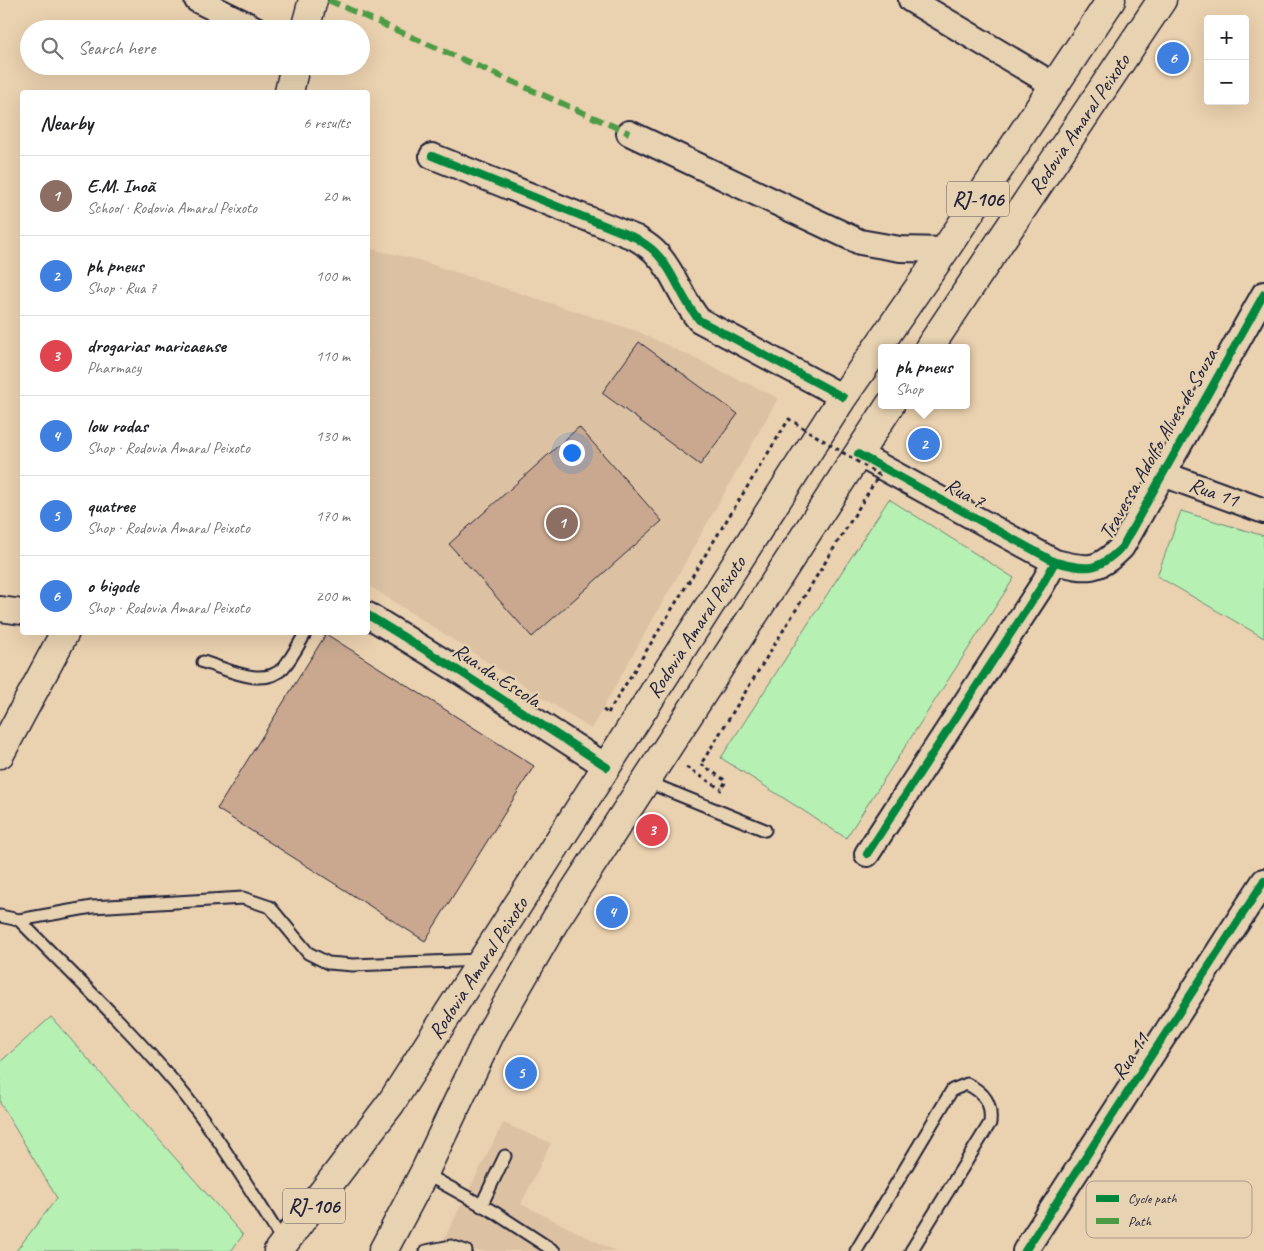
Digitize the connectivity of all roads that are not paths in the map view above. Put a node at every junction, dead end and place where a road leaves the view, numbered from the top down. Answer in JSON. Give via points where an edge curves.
{"nodes":[{"id":1,"x":196,"y":0,"type":"edge"},
{"id":2,"x":313,"y":0,"type":"edge"},
{"id":3,"x":911,"y":0,"type":"edge"},
{"id":4,"x":1111,"y":0,"type":"edge"},
{"id":5,"x":1162,"y":0,"type":"edge"},
{"id":6,"x":237,"y":20,"type":"edge"},
{"id":7,"x":307,"y":20,"type":"edge"},
{"id":8,"x":293,"y":75,"type":"edge"},
{"id":9,"x":1054,"y":85,"type":"junction"},
{"id":10,"x":289,"y":90,"type":"edge"},
{"id":11,"x":629,"y":134,"type":"dead end"},
{"id":12,"x":432,"y":156,"type":"dead end"},
{"id":13,"x":944,"y":250,"type":"junction"},
{"id":14,"x":1264,"y":294,"type":"edge"},
{"id":15,"x":879,"y":344,"type":"edge"},
{"id":16,"x":932,"y":344,"type":"edge"},
{"id":17,"x":878,"y":346,"type":"edge"},
{"id":18,"x":843,"y":397,"type":"junction"},
{"id":19,"x":887,"y":409,"type":"edge"},
{"id":20,"x":858,"y":454,"type":"junction"},
{"id":21,"x":1164,"y":474,"type":"junction"},
{"id":22,"x":1264,"y":511,"type":"edge"},
{"id":23,"x":1055,"y":562,"type":"junction"},
{"id":24,"x":0,"y":609,"type":"edge"},
{"id":25,"x":20,"y":612,"type":"edge"},
{"id":26,"x":370,"y":616,"type":"edge"},
{"id":27,"x":63,"y":635,"type":"edge"},
{"id":28,"x":304,"y":635,"type":"edge"},
{"id":29,"x":202,"y":662,"type":"dead end"},
{"id":30,"x":0,"y":754,"type":"edge"},
{"id":31,"x":607,"y":766,"type":"junction"},
{"id":32,"x":645,"y":781,"type":"junction"},
{"id":33,"x":765,"y":830,"type":"dead end"},
{"id":34,"x":866,"y":854,"type":"dead end"},
{"id":35,"x":1264,"y":881,"type":"edge"},
{"id":36,"x":0,"y":916,"type":"edge"},
{"id":37,"x":19,"y":920,"type":"junction"},
{"id":38,"x":484,"y":960,"type":"junction"},
{"id":39,"x":505,"y":1156,"type":"dead end"},
{"id":40,"x":424,"y":1172,"type":"junction"},
{"id":41,"x":481,"y":1206,"type":"junction"},
{"id":42,"x":286,"y":1248,"type":"edge"},
{"id":43,"x":464,"y":1250,"type":"edge"},
{"id":44,"x":383,"y":1251,"type":"edge"},
{"id":45,"x":426,"y":1251,"type":"edge"},
{"id":46,"x":554,"y":1251,"type":"edge"},
{"id":47,"x":856,"y":1251,"type":"edge"},
{"id":48,"x":911,"y":1251,"type":"edge"},
{"id":49,"x":1025,"y":1251,"type":"edge"}],
"edges":[{"from":1,"to":6,"type":"street"},
{"from":2,"to":7,"type":"main road"},
{"from":3,"to":9,"type":"street"},
{"from":4,"to":9,"type":"main road","name":"Rodovia Amaral Peixoto","number":"RJ-106"},
{"from":5,"to":16,"type":"main road","name":"Rodovia Amaral Peixoto","number":"RJ-106"},
{"from":8,"to":10,"type":"main road"},
{"from":9,"to":13,"type":"main road","name":"Rodovia Amaral Peixoto","number":"RJ-106"},
{"from":11,"to":13,"type":"street","via":[[860,242],[900,249]]},
{"from":12,"to":18,"type":"street","via":[[636,238],[655,252],[699,320]]},
{"from":13,"to":15,"type":"main road","name":"Rodovia Amaral Peixoto","number":"RJ-106"},
{"from":14,"to":21,"type":"street","name":"Travessa Adolfo Alves de Souza"},
{"from":17,"to":18,"type":"main road","name":"Rodovia Amaral Peixoto","number":"RJ-106"},
{"from":18,"to":31,"type":"main road","name":"Rodovia Amaral Peixoto","number":"RJ-106"},
{"from":19,"to":20,"type":"main road","name":"Rodovia Amaral Peixoto"},
{"from":20,"to":23,"type":"street","name":"Rua 7"},
{"from":20,"to":32,"type":"main road","name":"Rodovia Amaral Peixoto"},
{"from":21,"to":22,"type":"street","name":"Rua 11"},
{"from":21,"to":23,"type":"street","name":"Travessa Adolfo Alves de Souza","via":[[1122,547],[1107,562],[1084,569]]},
{"from":23,"to":34,"type":"street"},
{"from":24,"to":25,"type":"street"},
{"from":26,"to":31,"type":"street","name":"Rua da Escola"},
{"from":27,"to":30,"type":"main road"},
{"from":28,"to":29,"type":"lane","via":[[276,674],[256,678]]},
{"from":31,"to":38,"type":"main road","name":"Rodovia Amaral Peixoto","number":"RJ-106"},
{"from":32,"to":33,"type":"lane"},
{"from":32,"to":40,"type":"main road","name":"Rodovia Amaral Peixoto","via":[[556,919],[491,1032]]},
{"from":35,"to":49,"type":"street","name":"Rua 11"},
{"from":36,"to":37,"type":"lane"},
{"from":37,"to":38,"type":"lane","via":[[92,907],[243,898],[270,907],[302,948],[328,963]]},
{"from":37,"to":42,"type":"lane","via":[[122,1022],[176,1084],[217,1138]]},
{"from":38,"to":42,"type":"main road","name":"Rodovia Amaral Peixoto","number":"RJ-106","via":[[391,1103]]},
{"from":39,"to":41,"type":"lane"},
{"from":40,"to":41,"type":"lane"},
{"from":40,"to":44,"type":"main road","name":"Rodovia Amaral Peixoto"},
{"from":41,"to":46,"type":"lane"},
{"from":43,"to":45,"type":"lane","via":[[443,1246]]},
{"from":47,"to":48,"type":"lane","via":[[952,1090],[967,1084],[989,1101],[992,1110],[990,1123]]}]}
